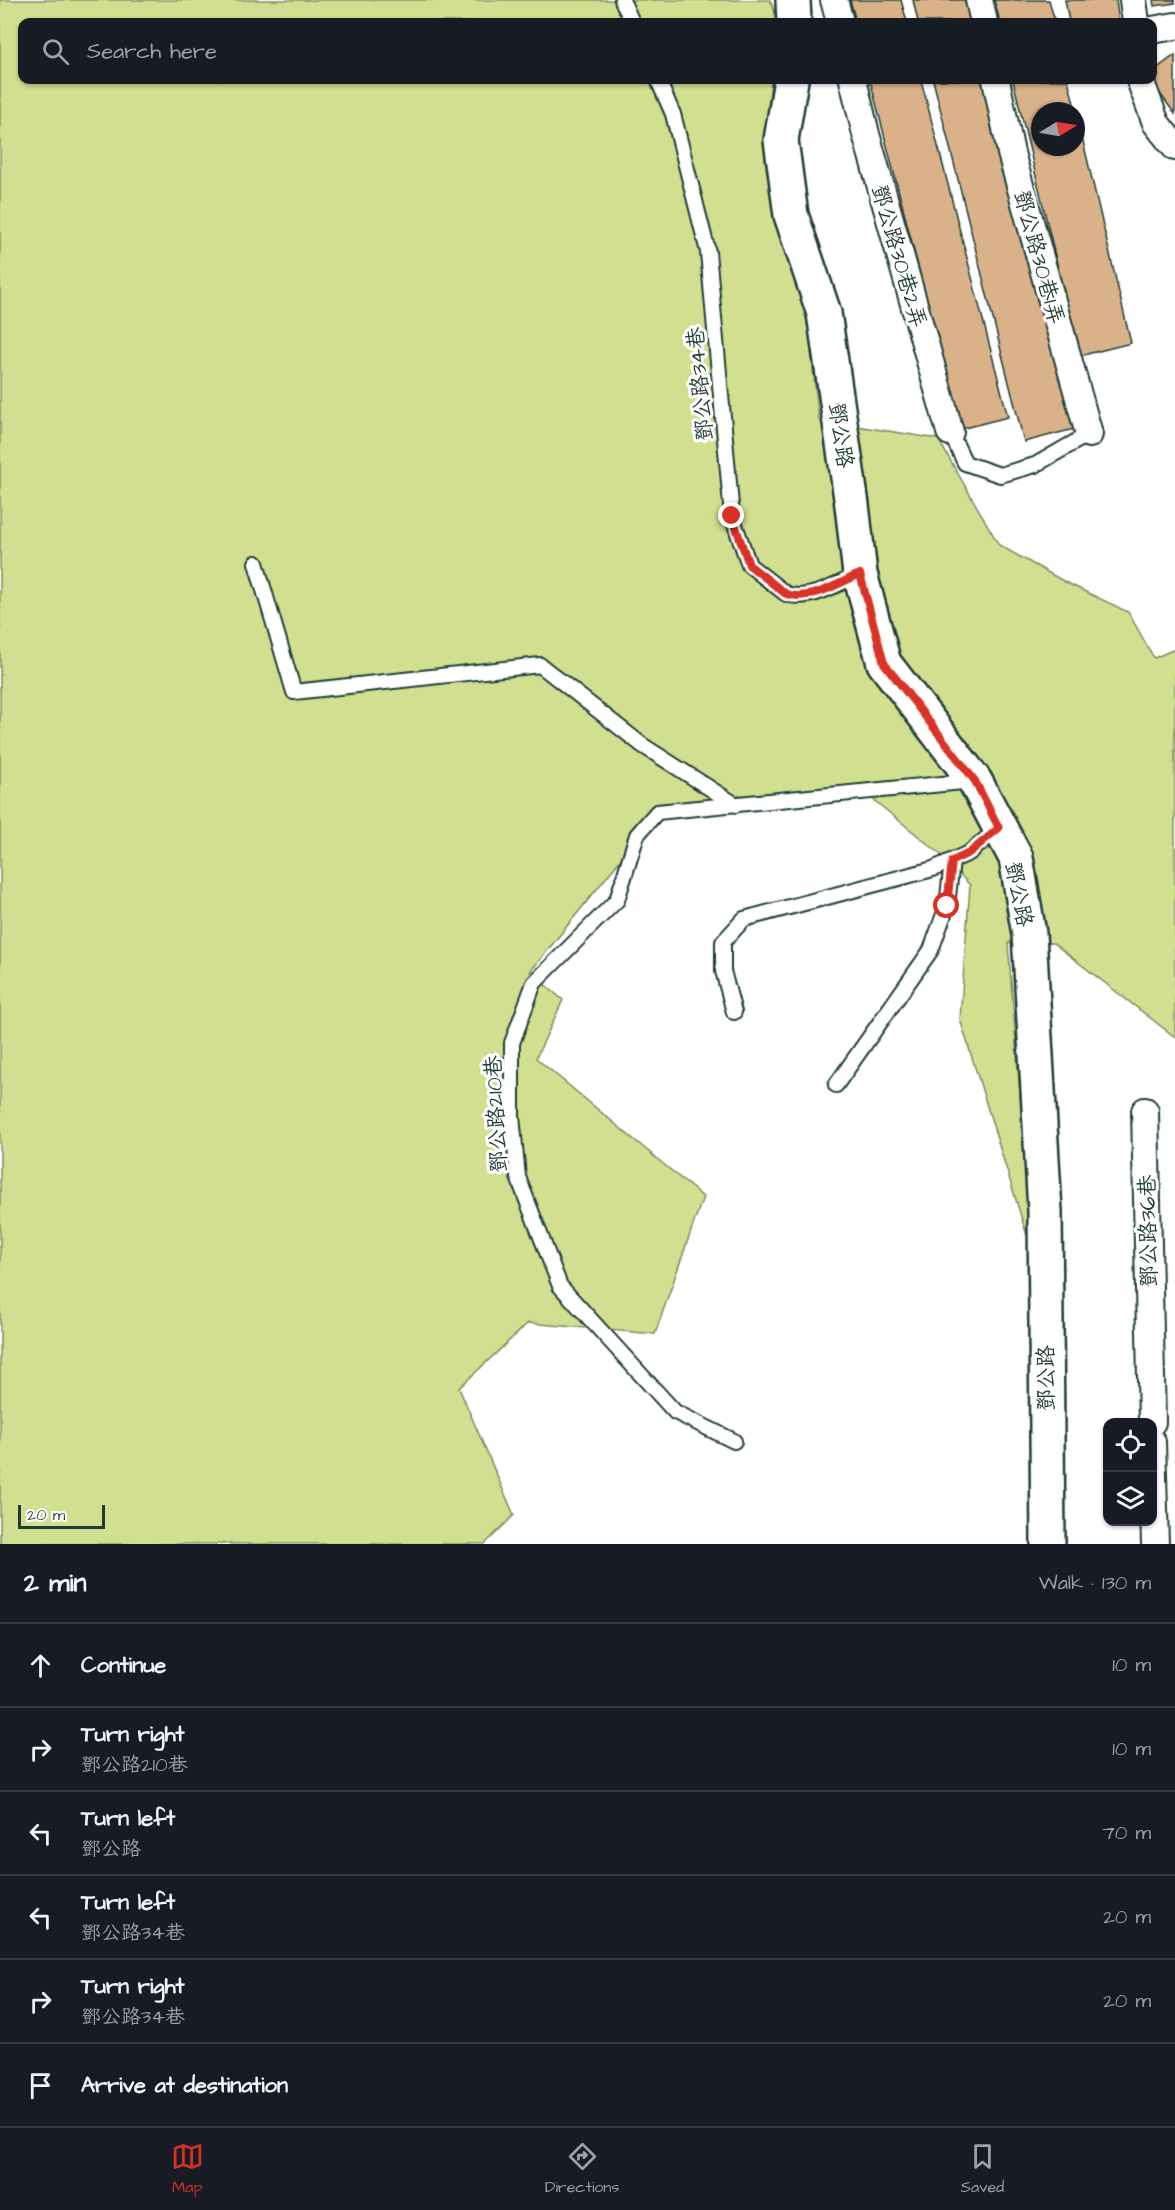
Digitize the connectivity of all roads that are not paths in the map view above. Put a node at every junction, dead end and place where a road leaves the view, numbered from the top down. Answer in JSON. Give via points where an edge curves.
{"nodes":[{"id":1,"x":622,"y":0,"type":"edge"},
{"id":2,"x":793,"y":0,"type":"edge"},
{"id":3,"x":834,"y":0,"type":"edge"},
{"id":4,"x":979,"y":0,"type":"edge"},
{"id":5,"x":1133,"y":0,"type":"edge"},
{"id":6,"x":630,"y":18,"type":"edge"},
{"id":7,"x":794,"y":18,"type":"edge"},
{"id":8,"x":839,"y":18,"type":"edge"},
{"id":9,"x":983,"y":18,"type":"edge"},
{"id":10,"x":1135,"y":18,"type":"edge"},
{"id":11,"x":1175,"y":26,"type":"edge"},
{"id":12,"x":1157,"y":29,"type":"edge"},
{"id":13,"x":660,"y":84,"type":"edge"},
{"id":14,"x":790,"y":84,"type":"edge"},
{"id":15,"x":854,"y":84,"type":"edge"},
{"id":16,"x":997,"y":84,"type":"edge"},
{"id":17,"x":1141,"y":84,"type":"edge"},
{"id":18,"x":1175,"y":147,"type":"edge"},
{"id":19,"x":950,"y":432,"type":"joint"},
{"id":20,"x":1089,"y":434,"type":"joint"},
{"id":21,"x":256,"y":563,"type":"dead end"},
{"id":22,"x":860,"y":574,"type":"junction"},
{"id":23,"x":975,"y":781,"type":"junction"},
{"id":24,"x":736,"y":805,"type":"junction"},
{"id":25,"x":999,"y":828,"type":"junction"},
{"id":26,"x":952,"y":861,"type":"junction"},
{"id":27,"x":734,"y":1012,"type":"dead end"},
{"id":28,"x":836,"y":1085,"type":"dead end"},
{"id":29,"x":1144,"y":1111,"type":"dead end"},
{"id":30,"x":1152,"y":1418,"type":"edge"},
{"id":31,"x":734,"y":1441,"type":"dead end"},
{"id":32,"x":1153,"y":1472,"type":"edge"},
{"id":33,"x":1048,"y":1544,"type":"edge"},
{"id":34,"x":1155,"y":1544,"type":"edge"}],
"edges":[{"from":1,"to":6,"type":"lane"},
{"from":2,"to":7,"type":"street"},
{"from":3,"to":8,"type":"street"},
{"from":4,"to":9,"type":"street"},
{"from":5,"to":10,"type":"street"},
{"from":11,"to":12,"type":"street"},
{"from":13,"to":22,"type":"lane","name":"鄧公路34巷","via":[[673,114],[708,252],[732,516],[749,565],[794,596],[814,593]]},
{"from":14,"to":22,"type":"street","name":"鄧公路","via":[[781,140],[791,215],[824,313]]},
{"from":15,"to":19,"type":"street","name":"鄧公路30巷2弄"},
{"from":16,"to":20,"type":"street","name":"鄧公路30巷1弄","via":[[1011,153]]},
{"from":17,"to":18,"type":"street","via":[[1156,123]]},
{"from":19,"to":20,"type":"lane","via":[[965,463],[1000,475],[1035,465]]},
{"from":21,"to":24,"type":"lane","via":[[294,692],[540,665],[642,745]]},
{"from":22,"to":23,"type":"street","name":"鄧公路","via":[[884,663]]},
{"from":23,"to":24,"type":"lane","name":"鄧公路210巷"},
{"from":23,"to":25,"type":"street","name":"鄧公路"},
{"from":24,"to":31,"type":"lane","name":"鄧公路210巷","via":[[657,812],[637,835],[618,900],[534,983],[512,1043],[512,1116],[518,1178],[560,1286],[675,1412]]},
{"from":25,"to":26,"type":"lane","via":[[969,853]]},
{"from":25,"to":33,"type":"street","name":"鄧公路","via":[[1016,858],[1029,934],[1045,1211]]},
{"from":26,"to":27,"type":"lane","via":[[744,919],[723,942],[723,971]]},
{"from":26,"to":28,"type":"lane","via":[[947,906],[931,950]]},
{"from":29,"to":30,"type":"street","name":"鄧公路36巷"},
{"from":32,"to":34,"type":"street"}]}
